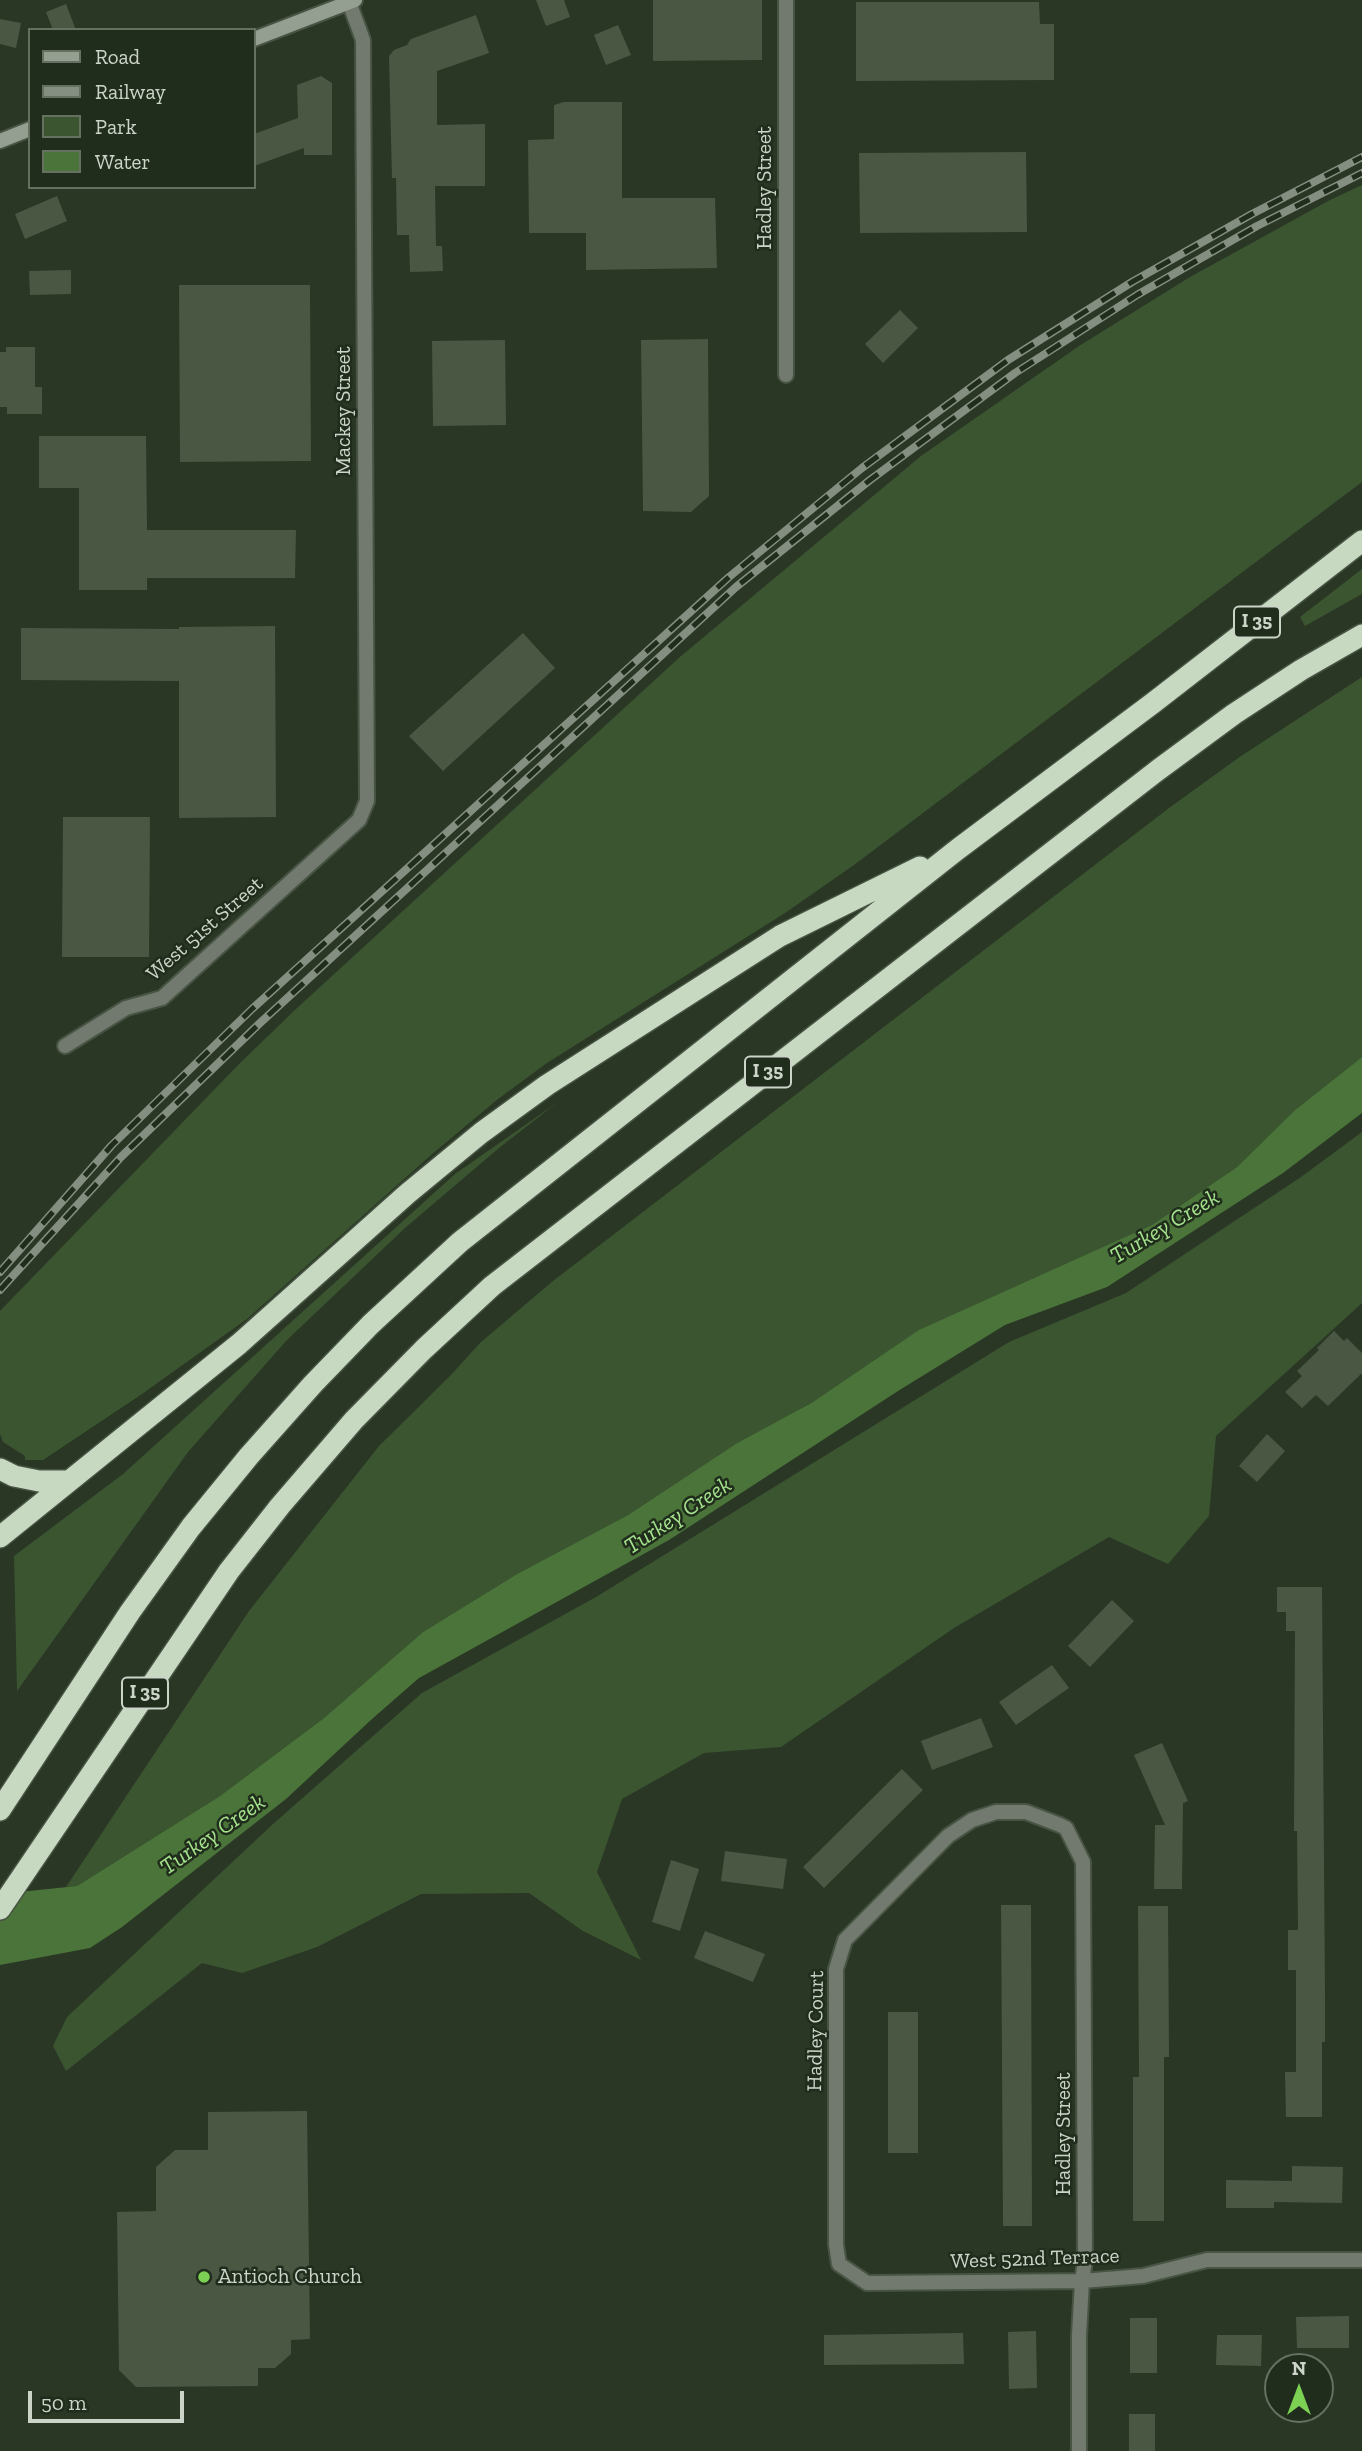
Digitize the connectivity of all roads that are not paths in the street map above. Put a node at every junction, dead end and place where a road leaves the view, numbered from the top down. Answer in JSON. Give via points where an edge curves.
{"nodes":[{"id":1,"x":786,"y":0,"type":"edge"},
{"id":2,"x":352,"y":1,"type":"edge"},
{"id":3,"x":256,"y":39,"type":"edge"},
{"id":4,"x":28,"y":130,"type":"edge"},
{"id":5,"x":0,"y":141,"type":"edge"},
{"id":6,"x":786,"y":375,"type":"dead end"},
{"id":7,"x":1362,"y":541,"type":"edge"},
{"id":8,"x":1362,"y":635,"type":"edge"},
{"id":9,"x":359,"y":820,"type":"joint"},
{"id":10,"x":958,"y":849,"type":"junction"},
{"id":11,"x":65,"y":1046,"type":"dead end"},
{"id":12,"x":0,"y":1469,"type":"edge"},
{"id":13,"x":69,"y":1482,"type":"junction"},
{"id":14,"x":0,"y":1537,"type":"edge"},
{"id":15,"x":0,"y":1810,"type":"edge"},
{"id":16,"x":1060,"y":1825,"type":"joint"},
{"id":17,"x":0,"y":1909,"type":"edge"},
{"id":18,"x":1362,"y":2260,"type":"edge"},
{"id":19,"x":839,"y":2264,"type":"joint"},
{"id":20,"x":1082,"y":2281,"type":"junction"},
{"id":21,"x":1079,"y":2451,"type":"edge"}],
"edges":[{"from":1,"to":6,"type":"street","name":"Hadley Street"},
{"from":2,"to":3,"type":"main road"},
{"from":2,"to":9,"type":"street","name":"Mackey Street","via":[[363,40],[368,784]]},
{"from":4,"to":5,"type":"main road"},
{"from":7,"to":10,"type":"highway","number":"I 35"},
{"from":8,"to":17,"type":"highway","number":"I 35","via":[[1289,678],[1158,770],[492,1286],[424,1349],[354,1420],[229,1571]]},
{"from":9,"to":11,"type":"street","name":"West 51st Street","via":[[162,998],[126,1008]]},
{"from":10,"to":13,"type":"highway","via":[[780,936],[547,1085],[407,1194],[239,1344]]},
{"from":10,"to":15,"type":"highway","number":"I 35","via":[[460,1242],[371,1324],[249,1455],[191,1527]]},
{"from":12,"to":13,"type":"highway","via":[[39,1481]]},
{"from":13,"to":14,"type":"highway"},
{"from":16,"to":19,"type":"street","name":"Hadley Court","via":[[1026,1812],[996,1812],[972,1820],[948,1836],[845,1940],[836,1969]]},
{"from":16,"to":20,"type":"street","name":"Hadley Street","via":[[1066,1828],[1083,1862]]},
{"from":18,"to":20,"type":"street","name":"West 52nd Terrace","via":[[1207,2260],[1143,2276]]},
{"from":19,"to":20,"type":"street","name":"West 52nd Terrace","via":[[867,2283]]},
{"from":20,"to":21,"type":"street","name":"Hadley Street"}]}
